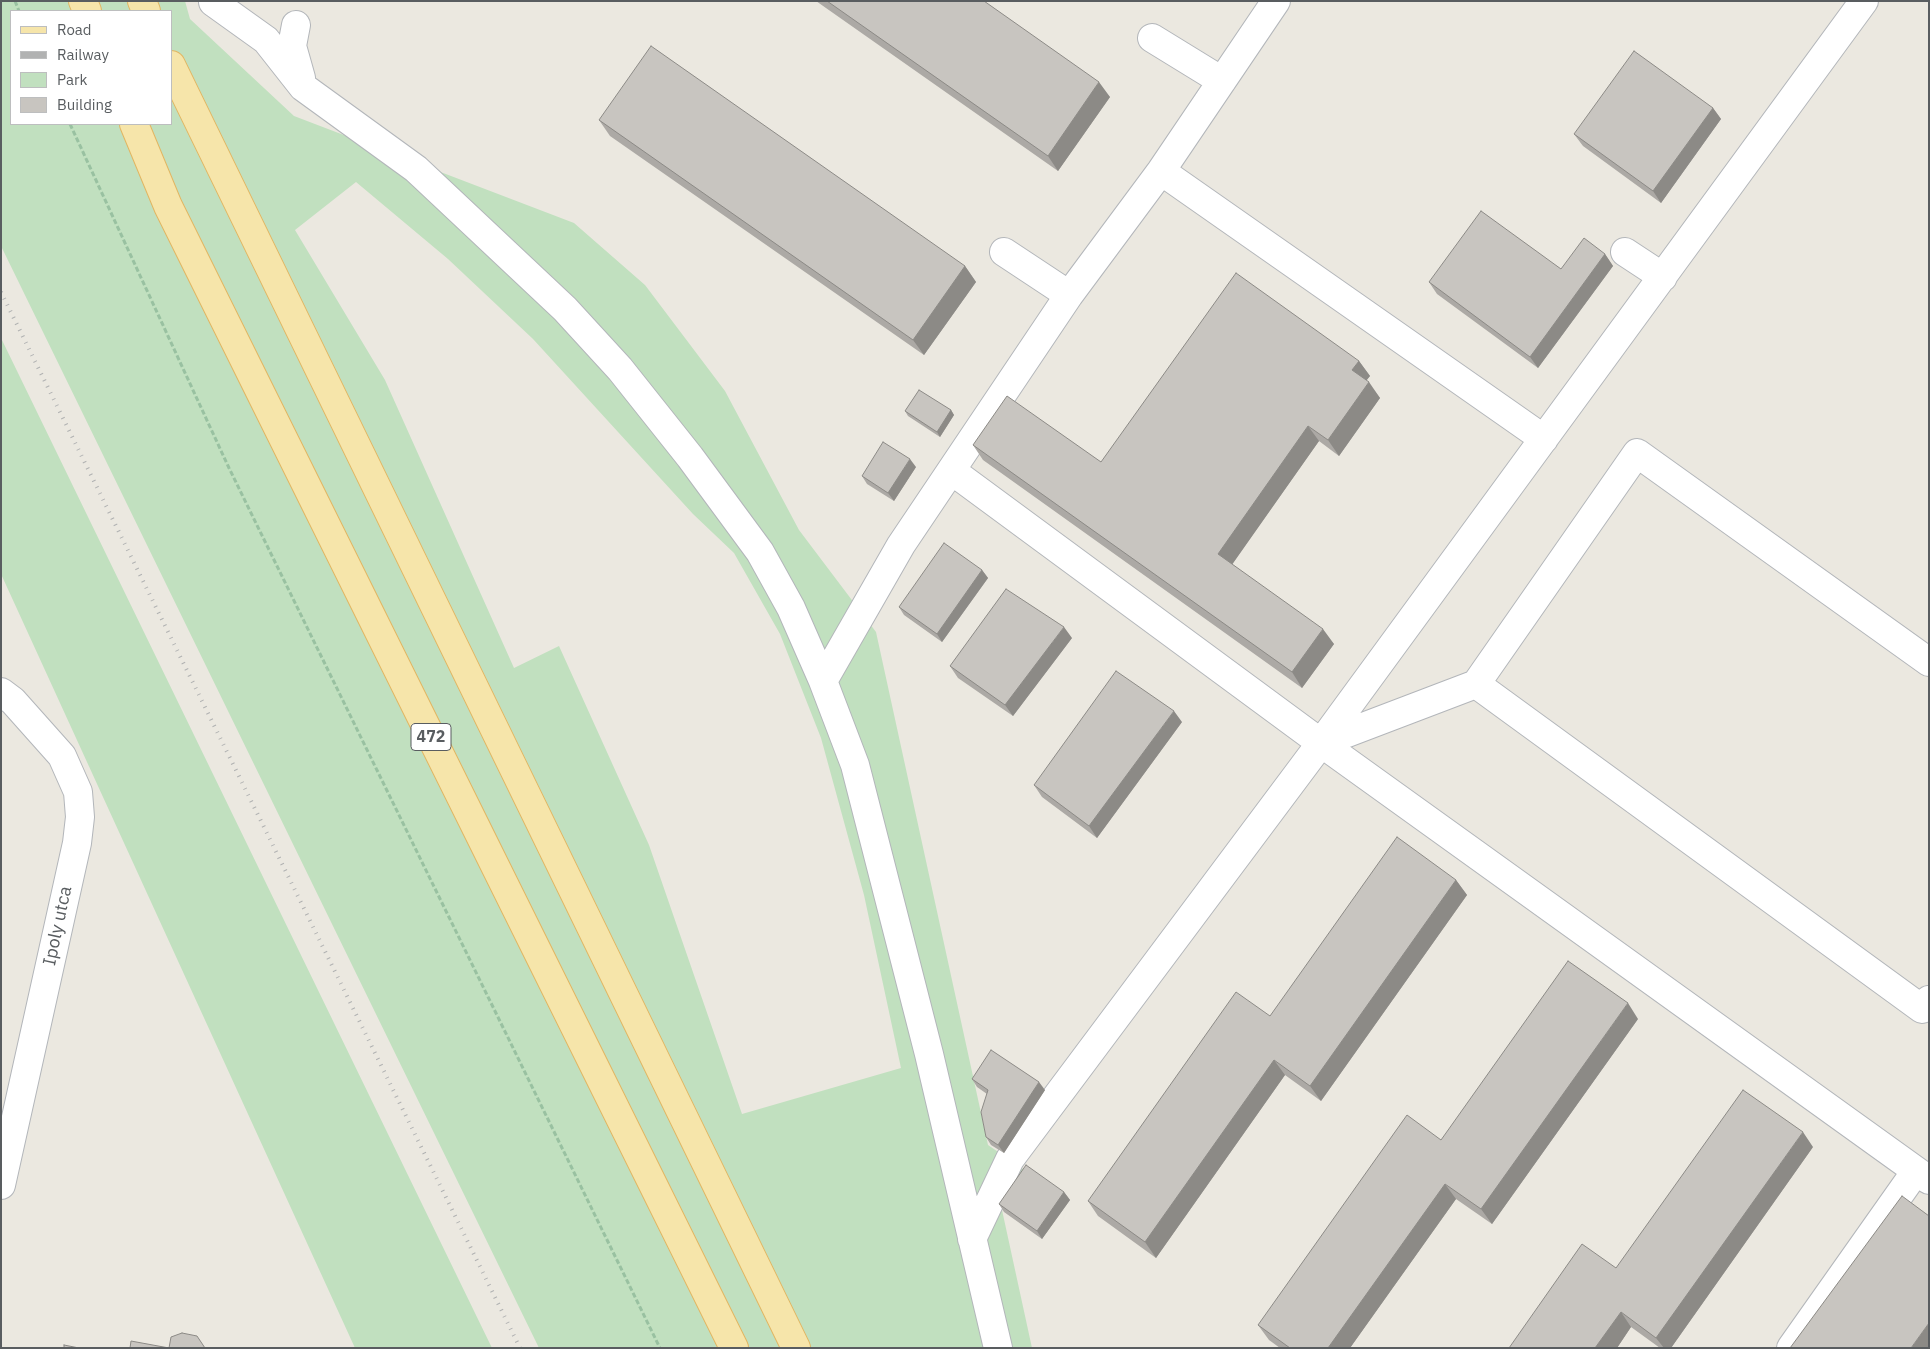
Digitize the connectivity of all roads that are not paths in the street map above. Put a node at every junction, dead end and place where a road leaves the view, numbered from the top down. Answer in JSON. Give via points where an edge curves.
{"nodes":[{"id":1,"x":1276,"y":1,"type":"edge"},
{"id":2,"x":1864,"y":1,"type":"edge"},
{"id":3,"x":212,"y":2,"type":"edge"},
{"id":4,"x":296,"y":25,"type":"dead end"},
{"id":5,"x":1152,"y":38,"type":"dead end"},
{"id":6,"x":172,"y":67,"type":"edge"},
{"id":7,"x":1222,"y":81,"type":"junction"},
{"id":8,"x":303,"y":87,"type":"junction"},
{"id":9,"x":134,"y":125,"type":"edge"},
{"id":10,"x":1161,"y":171,"type":"junction"},
{"id":11,"x":1004,"y":252,"type":"dead end"},
{"id":12,"x":1625,"y":252,"type":"dead end"},
{"id":13,"x":1662,"y":277,"type":"junction"},
{"id":14,"x":1069,"y":295,"type":"junction"},
{"id":15,"x":1544,"y":439,"type":"junction"},
{"id":16,"x":952,"y":471,"type":"junction"},
{"id":17,"x":1929,"y":662,"type":"edge"},
{"id":18,"x":823,"y":681,"type":"junction"},
{"id":19,"x":1476,"y":684,"type":"junction"},
{"id":20,"x":1,"y":692,"type":"edge"},
{"id":21,"x":1321,"y":743,"type":"junction"},
{"id":22,"x":1929,"y":1000,"type":"edge"},
{"id":23,"x":1922,"y":1175,"type":"edge"},
{"id":24,"x":1,"y":1185,"type":"edge"},
{"id":25,"x":972,"y":1239,"type":"junction"},
{"id":26,"x":734,"y":1348,"type":"edge"},
{"id":27,"x":796,"y":1348,"type":"edge"},
{"id":28,"x":998,"y":1348,"type":"edge"},
{"id":29,"x":1791,"y":1348,"type":"edge"}],
"edges":[{"from":1,"to":7,"type":"street"},
{"from":2,"to":13,"type":"street"},
{"from":3,"to":8,"type":"street","via":[[266,40]]},
{"from":4,"to":8,"type":"street","via":[[292,46]]},
{"from":5,"to":7,"type":"street"},
{"from":6,"to":27,"type":"main road"},
{"from":7,"to":10,"type":"street"},
{"from":8,"to":18,"type":"street","via":[[416,168],[566,309],[620,369],[760,552],[791,608]]},
{"from":9,"to":26,"type":"main road","number":"472","via":[[168,206]]},
{"from":10,"to":14,"type":"street"},
{"from":10,"to":15,"type":"street"},
{"from":11,"to":14,"type":"street"},
{"from":12,"to":13,"type":"street"},
{"from":13,"to":15,"type":"street"},
{"from":14,"to":16,"type":"street"},
{"from":15,"to":21,"type":"street"},
{"from":16,"to":18,"type":"street","via":[[902,544]]},
{"from":16,"to":21,"type":"street"},
{"from":17,"to":19,"type":"street","via":[[1637,453]]},
{"from":18,"to":25,"type":"street","via":[[855,765],[929,1054]]},
{"from":19,"to":21,"type":"street"},
{"from":19,"to":22,"type":"street","via":[[1922,1009]]},
{"from":20,"to":24,"type":"street","name":"Ipoly utca","via":[[62,756],[78,792],[80,817]]},
{"from":21,"to":23,"type":"street"},
{"from":21,"to":25,"type":"street","via":[[1010,1159]]},
{"from":23,"to":29,"type":"street"},
{"from":25,"to":28,"type":"street"}]}
